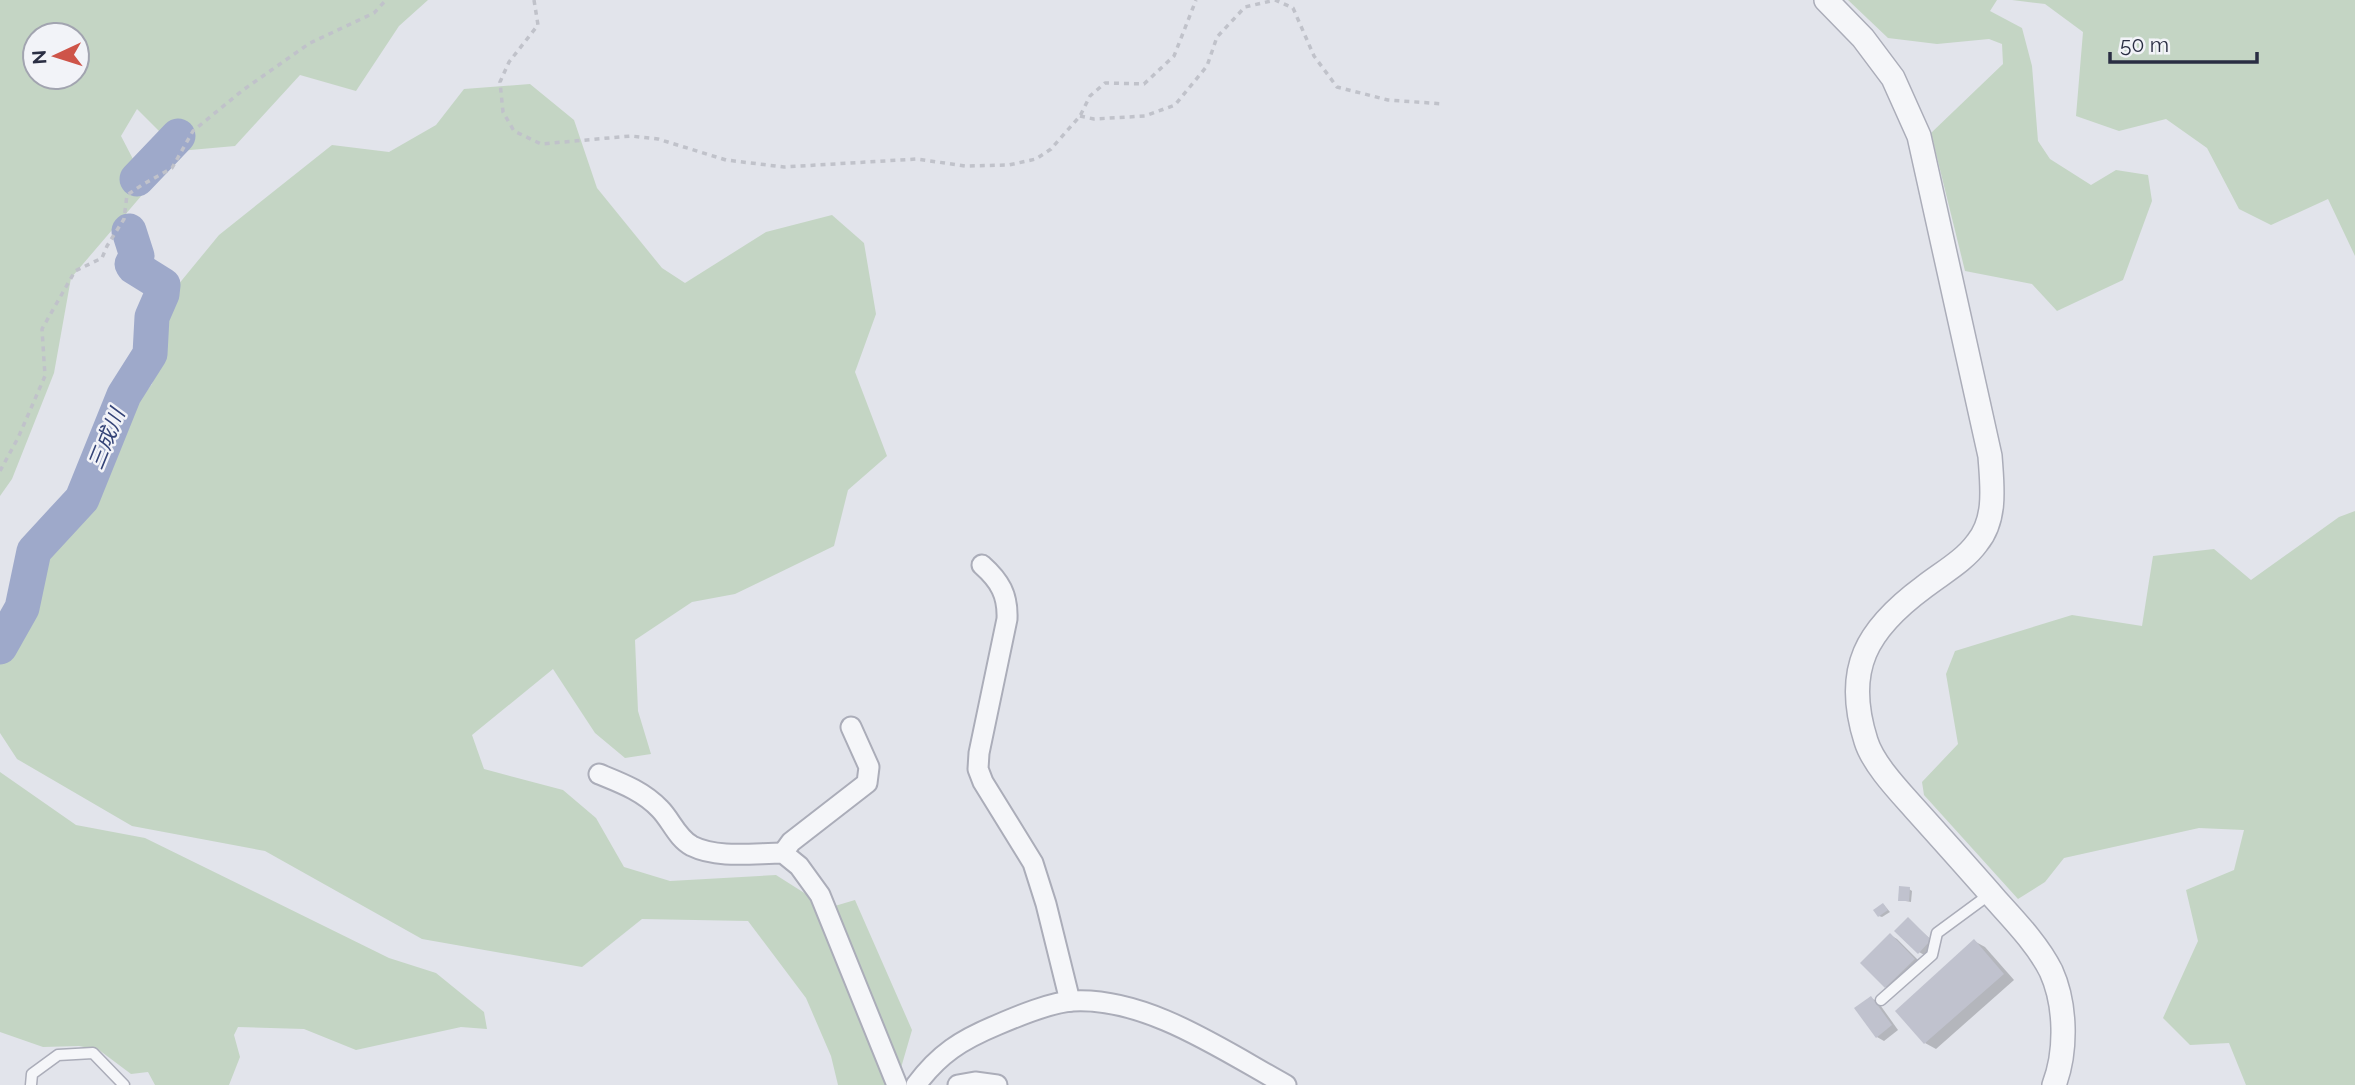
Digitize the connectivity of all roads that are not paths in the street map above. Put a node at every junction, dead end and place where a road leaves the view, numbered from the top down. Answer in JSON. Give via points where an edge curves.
{"nodes":[{"id":1,"x":1826,"y":0,"type":"edge"},
{"id":2,"x":982,"y":565,"type":"dead end"},
{"id":3,"x":850,"y":727,"type":"dead end"},
{"id":4,"x":599,"y":775,"type":"dead end"},
{"id":5,"x":783,"y":853,"type":"junction"},
{"id":6,"x":1991,"y":894,"type":"junction"},
{"id":7,"x":1881,"y":1000,"type":"dead end"},
{"id":8,"x":1070,"y":1001,"type":"junction"},
{"id":9,"x":31,"y":1085,"type":"edge"},
{"id":10,"x":124,"y":1085,"type":"edge"},
{"id":11,"x":897,"y":1085,"type":"edge"},
{"id":12,"x":916,"y":1085,"type":"edge"},
{"id":13,"x":958,"y":1085,"type":"edge"},
{"id":14,"x":997,"y":1085,"type":"edge"},
{"id":15,"x":1286,"y":1085,"type":"edge"},
{"id":16,"x":2054,"y":1085,"type":"edge"}],
"edges":[{"from":1,"to":6,"type":"street","via":[[1893,78],[1919,136],[1990,456],[1993,498],[1978,543],[1899,606],[1877,631],[1858,672],[1860,719],[1867,744],[1892,783]]},
{"from":2,"to":8,"type":"street","via":[[996,578],[1008,604],[978,769],[1033,863]]},
{"from":3,"to":5,"type":"street","via":[[869,767],[867,783]]},
{"from":4,"to":5,"type":"street","via":[[648,799],[694,847],[729,854]]},
{"from":5,"to":11,"type":"street","via":[[820,895]]},
{"from":6,"to":7,"type":"lane","via":[[1937,933],[1932,955]]},
{"from":6,"to":16,"type":"street","via":[[2050,970],[2061,1000],[2063,1038]]},
{"from":8,"to":12,"type":"street","via":[[972,1036],[931,1065]]},
{"from":8,"to":15,"type":"street","via":[[1125,1006],[1164,1020]]},
{"from":9,"to":10,"type":"lane","via":[[32,1074],[58,1055],[93,1053]]},
{"from":13,"to":14,"type":"street"}]}
